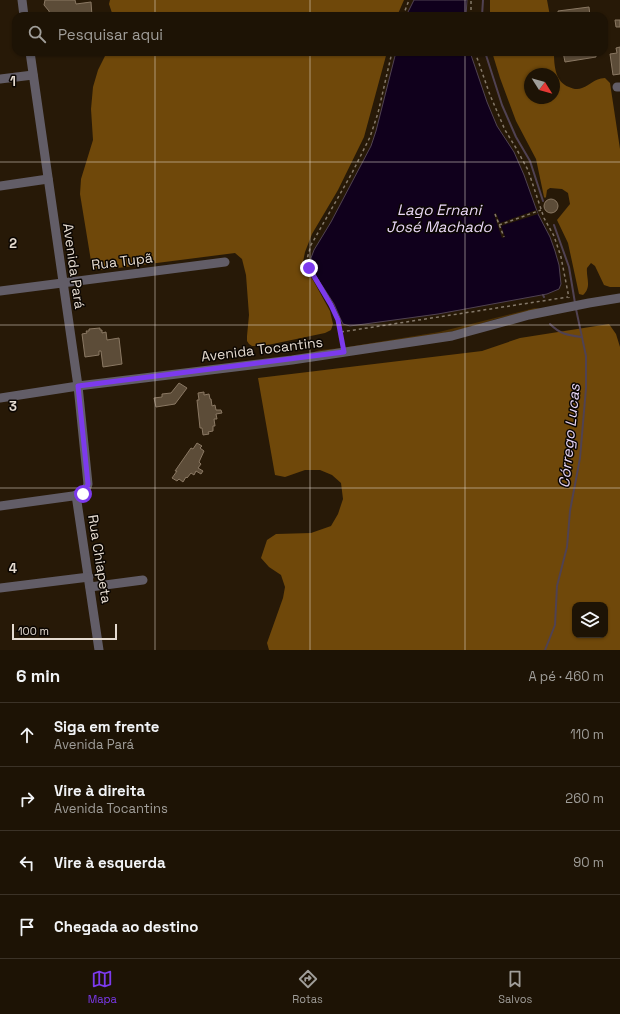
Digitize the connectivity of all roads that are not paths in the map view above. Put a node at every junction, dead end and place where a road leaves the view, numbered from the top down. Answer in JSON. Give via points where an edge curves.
{"nodes":[{"id":1,"x":22,"y":0,"type":"edge"},
{"id":2,"x":24,"y":12,"type":"edge"},
{"id":3,"x":31,"y":56,"type":"edge"},
{"id":4,"x":33,"y":75,"type":"junction"},
{"id":5,"x":0,"y":79,"type":"edge"},
{"id":6,"x":48,"y":178,"type":"junction"},
{"id":7,"x":0,"y":186,"type":"edge"},
{"id":8,"x":225,"y":262,"type":"dead end"},
{"id":9,"x":62,"y":282,"type":"junction"},
{"id":10,"x":0,"y":291,"type":"edge"},
{"id":11,"x":620,"y":298,"type":"edge"},
{"id":12,"x":78,"y":386,"type":"junction"},
{"id":13,"x":0,"y":398,"type":"edge"},
{"id":14,"x":76,"y":496,"type":"junction"},
{"id":15,"x":0,"y":506,"type":"edge"},
{"id":16,"x":89,"y":577,"type":"junction"},
{"id":17,"x":143,"y":580,"type":"dead end"},
{"id":18,"x":90,"y":587,"type":"junction"},
{"id":19,"x":0,"y":588,"type":"edge"},
{"id":20,"x":100,"y":650,"type":"edge"}],
"edges":[{"from":1,"to":2,"type":"street"},
{"from":3,"to":4,"type":"street","name":"Avenida Pará"},
{"from":4,"to":5,"type":"street"},
{"from":4,"to":6,"type":"street","name":"Avenida Pará"},
{"from":6,"to":7,"type":"street"},
{"from":6,"to":9,"type":"street","name":"Avenida Pará"},
{"from":8,"to":9,"type":"street","name":"Rua Tupã"},
{"from":9,"to":10,"type":"street","name":"Rua Tupã"},
{"from":9,"to":12,"type":"street","name":"Avenida Pará"},
{"from":11,"to":12,"type":"street","name":"Avenida Tocantins","via":[[529,315],[452,336]]},
{"from":12,"to":13,"type":"street","name":"Avenida Tocantins"},
{"from":12,"to":14,"type":"street","name":"Avenida Pará","via":[[88,484],[85,492]]},
{"from":14,"to":15,"type":"street"},
{"from":14,"to":16,"type":"street","name":"Rua Chiapeta"},
{"from":16,"to":18,"type":"street","name":"Rua Chiapeta"},
{"from":16,"to":19,"type":"street"},
{"from":17,"to":18,"type":"street"},
{"from":18,"to":20,"type":"street","name":"Rua Chiapeta"}]}
